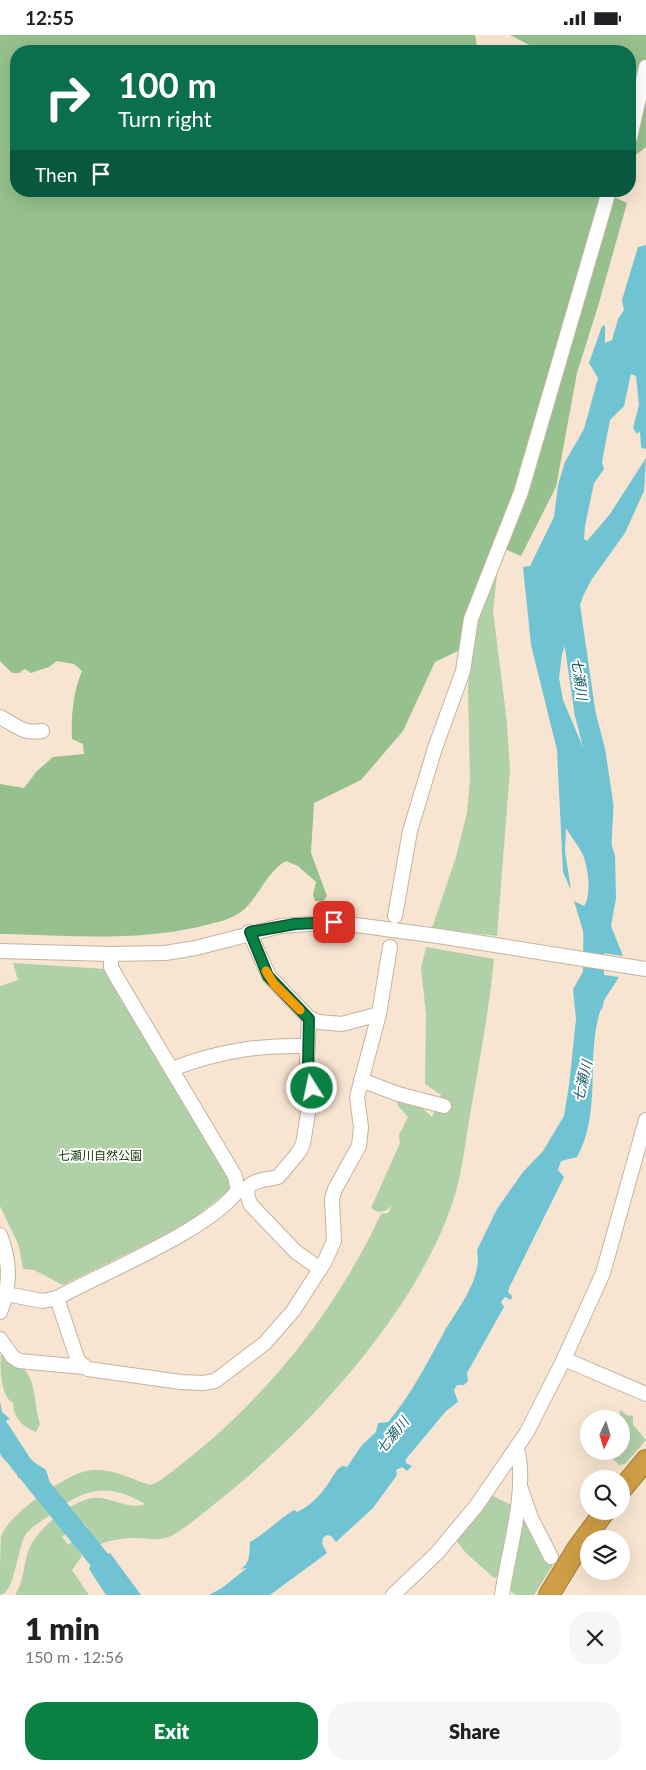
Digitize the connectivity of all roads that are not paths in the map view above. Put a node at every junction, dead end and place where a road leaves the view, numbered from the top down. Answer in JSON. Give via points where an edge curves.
{"nodes":[{"id":1,"x":646,"y":67,"type":"edge"},
{"id":2,"x":636,"y":111,"type":"edge"},
{"id":3,"x":607,"y":197,"type":"edge"},
{"id":4,"x":0,"y":717,"type":"edge"},
{"id":5,"x":42,"y":731,"type":"dead end"},
{"id":6,"x":394,"y":916,"type":"dead end"},
{"id":7,"x":250,"y":932,"type":"junction"},
{"id":8,"x":390,"y":947,"type":"dead end"},
{"id":9,"x":0,"y":951,"type":"edge"},
{"id":10,"x":111,"y":955,"type":"junction"},
{"id":11,"x":646,"y":969,"type":"edge"},
{"id":12,"x":379,"y":1014,"type":"junction"},
{"id":13,"x":309,"y":1019,"type":"junction"},
{"id":14,"x":308,"y":1046,"type":"junction"},
{"id":15,"x":172,"y":1069,"type":"junction"},
{"id":16,"x":362,"y":1080,"type":"junction"},
{"id":17,"x":444,"y":1106,"type":"dead end"},
{"id":18,"x":646,"y":1120,"type":"edge"},
{"id":19,"x":644,"y":1136,"type":"edge"},
{"id":20,"x":243,"y":1188,"type":"junction"},
{"id":21,"x":0,"y":1235,"type":"edge"},
{"id":22,"x":320,"y":1269,"type":"junction"},
{"id":23,"x":6,"y":1294,"type":"junction"},
{"id":24,"x":57,"y":1298,"type":"junction"},
{"id":25,"x":0,"y":1312,"type":"edge"},
{"id":26,"x":0,"y":1339,"type":"edge"},
{"id":27,"x":564,"y":1359,"type":"junction"},
{"id":28,"x":84,"y":1367,"type":"junction"},
{"id":29,"x":646,"y":1394,"type":"edge"},
{"id":30,"x":517,"y":1449,"type":"junction"},
{"id":31,"x":646,"y":1460,"type":"edge"},
{"id":32,"x":630,"y":1479,"type":"edge"},
{"id":33,"x":520,"y":1484,"type":"junction"},
{"id":34,"x":598,"y":1520,"type":"edge"},
{"id":35,"x":551,"y":1557,"type":"dead end"},
{"id":36,"x":393,"y":1595,"type":"edge"},
{"id":37,"x":502,"y":1595,"type":"edge"},
{"id":38,"x":549,"y":1595,"type":"edge"}],
"edges":[{"from":1,"to":2,"type":"street"},
{"from":3,"to":6,"type":"street","via":[[526,476],[471,619],[463,671],[410,831]]},
{"from":4,"to":5,"type":"street","via":[[14,727],[34,733]]},
{"from":7,"to":10,"type":"street","via":[[182,950]]},
{"from":7,"to":11,"type":"street","via":[[295,924],[334,922]]},
{"from":7,"to":13,"type":"street","via":[[268,976]]},
{"from":8,"to":12,"type":"street"},
{"from":9,"to":10,"type":"street"},
{"from":10,"to":15,"type":"street","via":[[111,967],[116,978]]},
{"from":12,"to":13,"type":"street","via":[[342,1024]]},
{"from":12,"to":16,"type":"street"},
{"from":13,"to":14,"type":"street"},
{"from":14,"to":15,"type":"street","via":[[261,1046]]},
{"from":14,"to":20,"type":"street","via":[[312,1088],[302,1148],[278,1177],[262,1178]]},
{"from":15,"to":20,"type":"street"},
{"from":16,"to":17,"type":"street"},
{"from":16,"to":22,"type":"street","via":[[357,1100],[361,1127],[359,1146],[334,1194],[334,1241]]},
{"from":18,"to":19,"type":"street"},
{"from":19,"to":27,"type":"street","via":[[603,1273]]},
{"from":20,"to":22,"type":"street","via":[[252,1205],[296,1251]]},
{"from":20,"to":24,"type":"street","via":[[188,1229]]},
{"from":21,"to":23,"type":"street","via":[[8,1263]]},
{"from":22,"to":28,"type":"street","via":[[272,1337],[215,1381],[182,1382]]},
{"from":23,"to":24,"type":"street","via":[[43,1301]]},
{"from":23,"to":25,"type":"street"},
{"from":24,"to":28,"type":"street","via":[[78,1361]]},
{"from":26,"to":28,"type":"street","via":[[19,1361]]},
{"from":27,"to":29,"type":"street"},
{"from":27,"to":30,"type":"street"},
{"from":30,"to":33,"type":"street"},
{"from":30,"to":36,"type":"street","via":[[448,1540]]},
{"from":31,"to":32,"type":"highway"},
{"from":33,"to":35,"type":"street","via":[[531,1518]]},
{"from":33,"to":37,"type":"street"},
{"from":34,"to":38,"type":"highway"}]}
